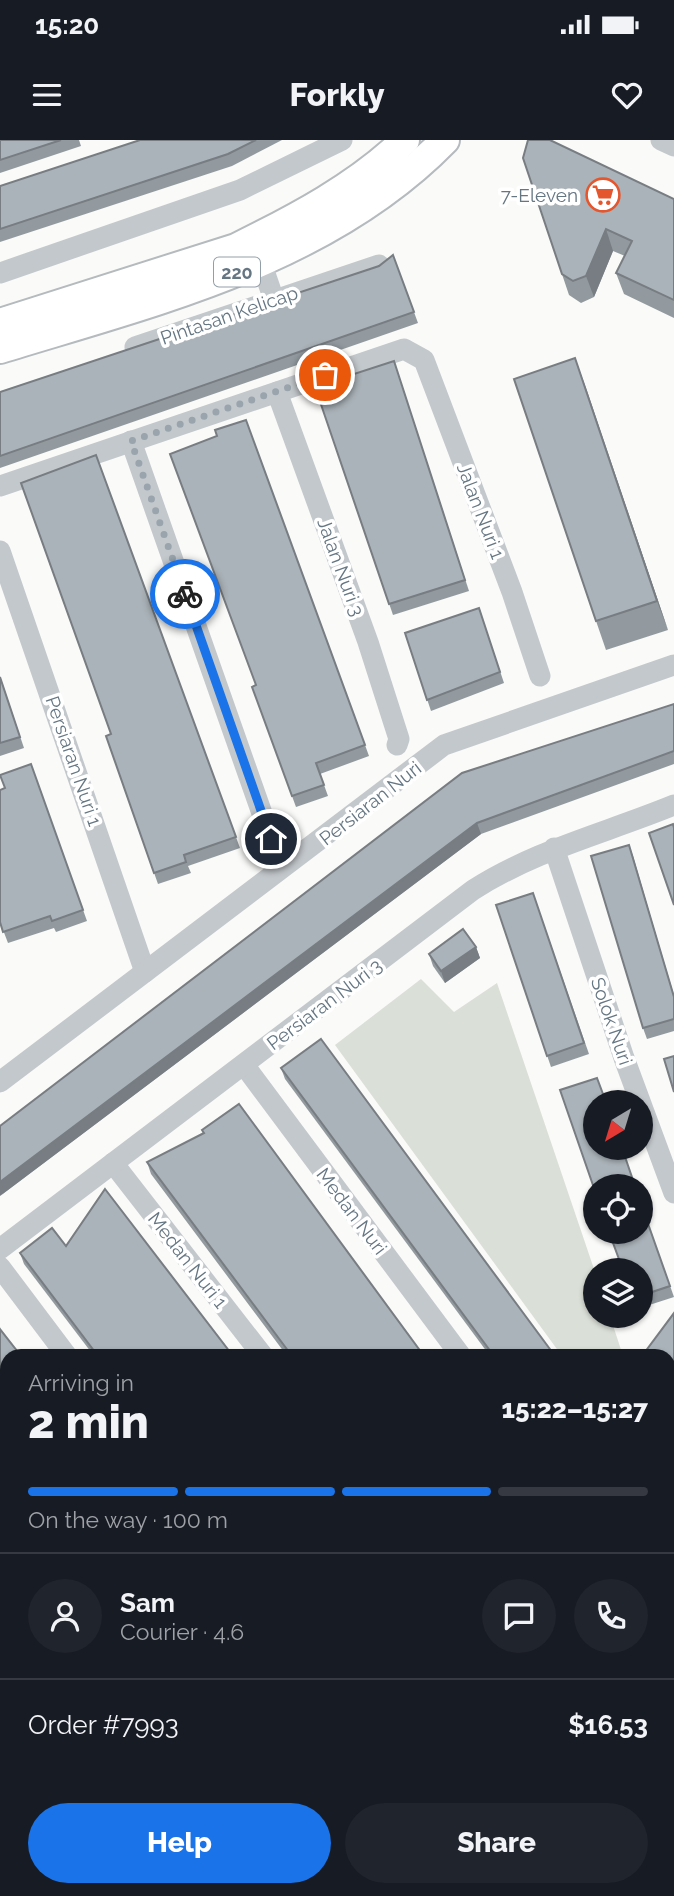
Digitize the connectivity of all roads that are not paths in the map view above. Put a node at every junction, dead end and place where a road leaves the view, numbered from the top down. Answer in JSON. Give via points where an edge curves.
{"nodes":[{"id":1,"x":342,"y":140,"type":"edge"},
{"id":2,"x":405,"y":140,"type":"edge"},
{"id":3,"x":445,"y":140,"type":"edge"},
{"id":4,"x":661,"y":140,"type":"edge"},
{"id":5,"x":674,"y":146,"type":"edge"},
{"id":6,"x":261,"y":262,"type":"junction"},
{"id":7,"x":379,"y":265,"type":"edge"},
{"id":8,"x":0,"y":273,"type":"edge"},
{"id":9,"x":274,"y":300,"type":"junction"},
{"id":10,"x":0,"y":323,"type":"edge"},
{"id":11,"x":0,"y":349,"type":"edge"},
{"id":12,"x":117,"y":353,"type":"edge"},
{"id":13,"x":277,"y":391,"type":"junction"},
{"id":14,"x":131,"y":441,"type":"junction"},
{"id":15,"x":0,"y":486,"type":"edge"},
{"id":16,"x":0,"y":551,"type":"edge"},
{"id":17,"x":674,"y":665,"type":"edge"},
{"id":18,"x":540,"y":676,"type":"dead end"},
{"id":19,"x":397,"y":745,"type":"dead end"},
{"id":20,"x":674,"y":804,"type":"edge"},
{"id":21,"x":271,"y":839,"type":"dead end"},
{"id":22,"x":554,"y":848,"type":"junction"},
{"id":23,"x":145,"y":972,"type":"junction"},
{"id":24,"x":244,"y":1065,"type":"junction"},
{"id":25,"x":0,"y":1082,"type":"edge"},
{"id":26,"x":113,"y":1163,"type":"junction"},
{"id":27,"x":674,"y":1193,"type":"edge"},
{"id":28,"x":0,"y":1249,"type":"edge"},
{"id":29,"x":0,"y":1267,"type":"edge"},
{"id":30,"x":61,"y":1349,"type":"edge"},
{"id":31,"x":258,"y":1349,"type":"edge"},
{"id":32,"x":456,"y":1349,"type":"edge"}],
"edges":[{"from":1,"to":8,"type":"street","via":[[240,190]]},
{"from":2,"to":10,"type":"main road","number":"220","via":[[345,187],[236,248]]},
{"from":3,"to":6,"type":"main road","number":"220","via":[[404,180],[364,208]]},
{"from":4,"to":5,"type":"street"},
{"from":6,"to":9,"type":"street"},
{"from":6,"to":11,"type":"main road","number":"220","via":[[209,284]]},
{"from":7,"to":9,"type":"street","name":"Pintasan Kelicap"},
{"from":9,"to":12,"type":"street","name":"Pintasan Kelicap"},
{"from":13,"to":14,"type":"street"},
{"from":13,"to":18,"type":"street","name":"Jalan Nuri 1","via":[[404,349],[424,360]]},
{"from":13,"to":19,"type":"street","name":"Jalan Nuri 3","via":[[368,642]]},
{"from":14,"to":15,"type":"street"},
{"from":14,"to":21,"type":"street"},
{"from":16,"to":23,"type":"street","name":"Persiaran Nuri 1"},
{"from":17,"to":23,"type":"street","name":"Persiaran Nuri","via":[[444,745]]},
{"from":20,"to":22,"type":"street","name":"Persiaran Nuri 3"},
{"from":22,"to":24,"type":"street","name":"Persiaran Nuri 3","via":[[503,870],[473,890]]},
{"from":22,"to":27,"type":"street","name":"Solok Nuri"},
{"from":23,"to":25,"type":"street","name":"Persiaran Nuri"},
{"from":24,"to":26,"type":"street","name":"Persiaran Nuri 3"},
{"from":24,"to":32,"type":"street","name":"Medan Nuri"},
{"from":26,"to":28,"type":"street","name":"Persiaran Nuri 3"},
{"from":26,"to":31,"type":"street","name":"Medan Nuri 1"},
{"from":29,"to":30,"type":"street"}]}
